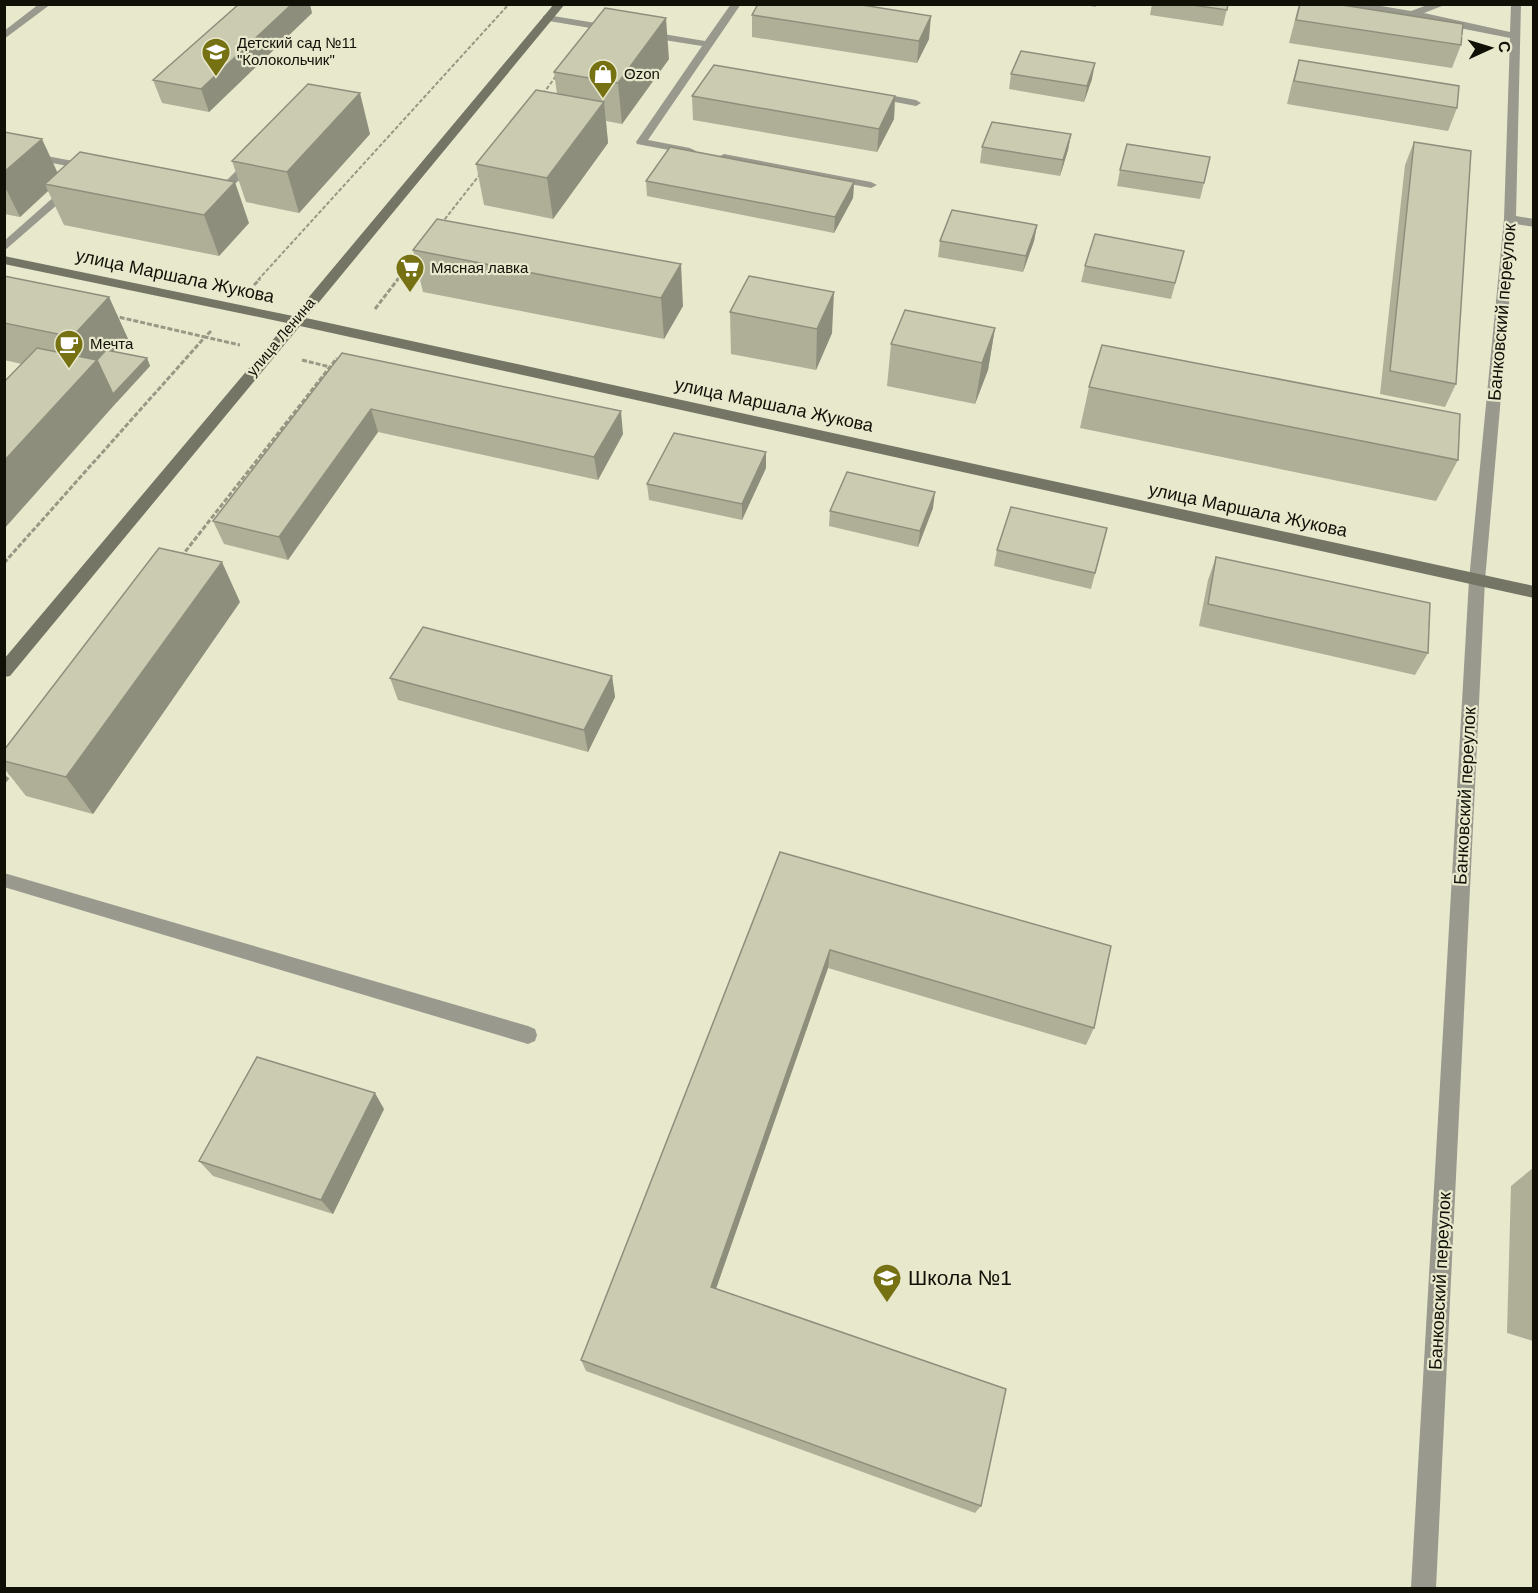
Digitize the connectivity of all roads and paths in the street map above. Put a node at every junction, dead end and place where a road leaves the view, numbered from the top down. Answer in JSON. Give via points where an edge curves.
{"nodes":[{"id":1,"x":45,"y":4,"type":"edge"},
{"id":2,"x":509,"y":4,"type":"edge"},
{"id":3,"x":560,"y":4,"type":"edge"},
{"id":4,"x":736,"y":4,"type":"edge"},
{"id":5,"x":1343,"y":4,"type":"edge"},
{"id":6,"x":1442,"y":4,"type":"edge"},
{"id":7,"x":1516,"y":4,"type":"edge"},
{"id":8,"x":1412,"y":14,"type":"junction"},
{"id":9,"x":547,"y":18,"type":"junction"},
{"id":10,"x":4,"y":36,"type":"edge"},
{"id":11,"x":1515,"y":36,"type":"junction"},
{"id":12,"x":708,"y":44,"type":"junction"},
{"id":13,"x":694,"y":64,"type":"junction"},
{"id":14,"x":706,"y":66,"type":"dead end"},
{"id":15,"x":559,"y":73,"type":"edge"},
{"id":16,"x":858,"y":93,"type":"edge"},
{"id":17,"x":537,"y":101,"type":"edge"},
{"id":18,"x":916,"y":103,"type":"dead end"},
{"id":19,"x":4,"y":151,"type":"edge"},
{"id":20,"x":260,"y":153,"type":"edge"},
{"id":21,"x":486,"y":166,"type":"edge"},
{"id":22,"x":871,"y":185,"type":"dead end"},
{"id":23,"x":204,"y":190,"type":"edge"},
{"id":24,"x":1510,"y":219,"type":"junction"},
{"id":25,"x":1533,"y":223,"type":"edge"},
{"id":26,"x":436,"y":231,"type":"edge"},
{"id":27,"x":4,"y":248,"type":"edge"},
{"id":28,"x":421,"y":250,"type":"edge"},
{"id":29,"x":4,"y":261,"type":"edge"},
{"id":30,"x":250,"y":289,"type":"dead end"},
{"id":31,"x":105,"y":314,"type":"dead end"},
{"id":32,"x":295,"y":320,"type":"junction"},
{"id":33,"x":356,"y":333,"type":"junction"},
{"id":34,"x":4,"y":563,"type":"edge"},
{"id":35,"x":175,"y":565,"type":"edge"},
{"id":36,"x":1477,"y":580,"type":"junction"},
{"id":37,"x":1533,"y":592,"type":"edge"},
{"id":38,"x":4,"y":671,"type":"edge"},
{"id":39,"x":19,"y":763,"type":"edge"},
{"id":40,"x":4,"y":782,"type":"edge"},
{"id":41,"x":4,"y":880,"type":"edge"},
{"id":42,"x":528,"y":1035,"type":"dead end"},
{"id":43,"x":1424,"y":1588,"type":"edge"}],
"edges":[{"from":1,"to":10,"type":"lane"},
{"from":2,"to":30,"type":"path"},
{"from":3,"to":9,"type":"main road","name":"улица Ленина"},
{"from":4,"to":12,"type":"lane"},
{"from":5,"to":8,"type":"street"},
{"from":6,"to":8,"type":"street"},
{"from":7,"to":11,"type":"street","name":"Банковский переулок"},
{"from":8,"to":11,"type":"street"},
{"from":9,"to":12,"type":"lane"},
{"from":9,"to":32,"type":"main road","name":"улица Ленина"},
{"from":11,"to":24,"type":"street","name":"Банковский переулок"},
{"from":12,"to":13,"type":"lane"},
{"from":13,"to":14,"type":"lane"},
{"from":13,"to":22,"type":"lane","via":[[641,142]]},
{"from":15,"to":17,"type":"path"},
{"from":16,"to":18,"type":"lane"},
{"from":19,"to":27,"type":"lane","via":[[88,174]]},
{"from":20,"to":23,"type":"lane","via":[[226,186]]},
{"from":21,"to":26,"type":"path"},
{"from":24,"to":25,"type":"street"},
{"from":24,"to":36,"type":"street","name":"Банковский переулок"},
{"from":28,"to":33,"type":"path"},
{"from":29,"to":32,"type":"main road","name":"улица Маршала Жукова"},
{"from":31,"to":34,"type":"path","via":[[205,337]]},
{"from":32,"to":33,"type":"main road","name":"улица Маршала Жукова"},
{"from":32,"to":38,"type":"main road","name":"улица Ленина"},
{"from":33,"to":35,"type":"path"},
{"from":33,"to":36,"type":"main road","name":"улица Маршала Жукова"},
{"from":36,"to":37,"type":"main road","name":"улица Маршала Жукова"},
{"from":36,"to":43,"type":"street","name":"Банковский переулок"},
{"from":39,"to":40,"type":"path"},
{"from":41,"to":42,"type":"lane"}]}
